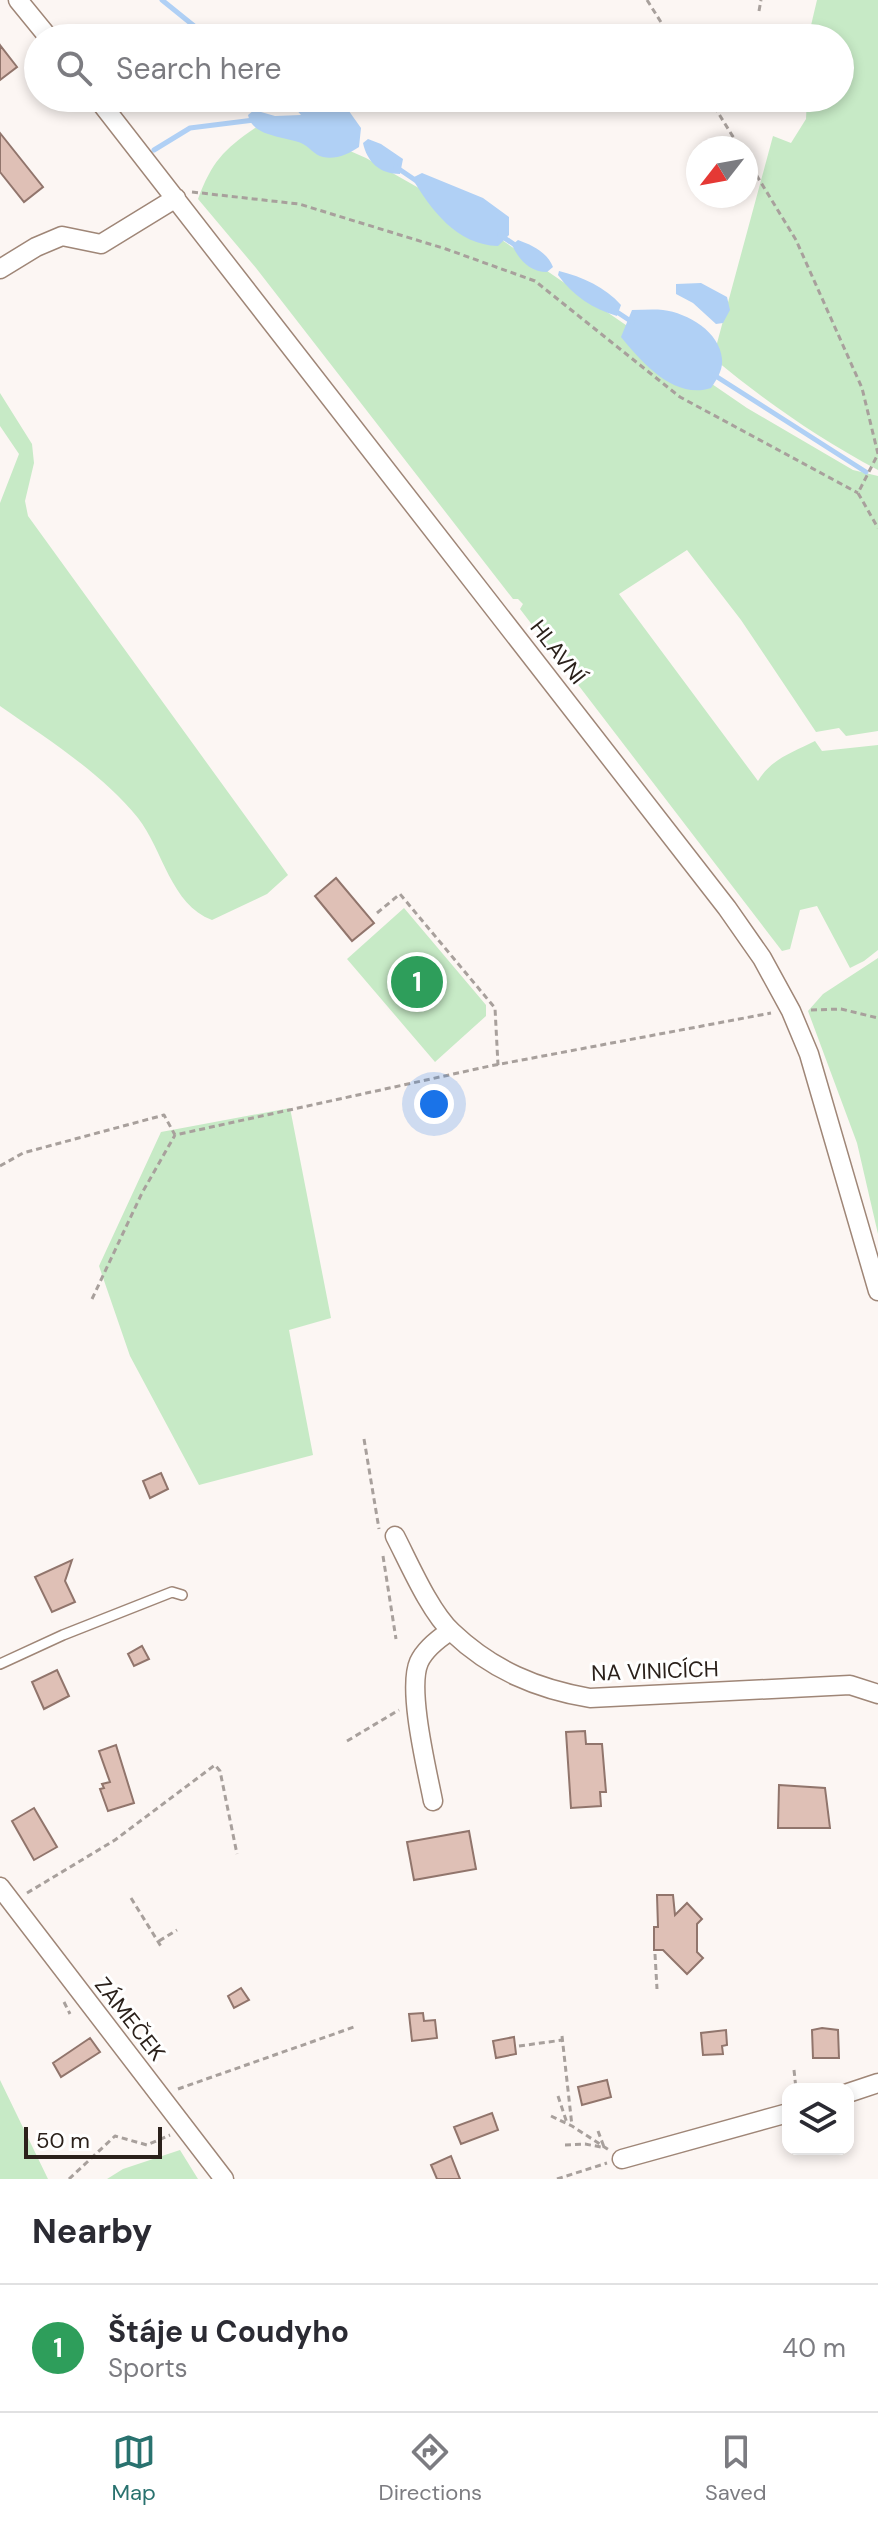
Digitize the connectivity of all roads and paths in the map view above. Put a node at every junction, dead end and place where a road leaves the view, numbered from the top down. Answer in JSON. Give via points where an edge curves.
{"nodes":[{"id":1,"x":18,"y":0,"type":"edge"},
{"id":2,"x":647,"y":0,"type":"edge"},
{"id":3,"x":761,"y":0,"type":"edge"},
{"id":4,"x":759,"y":11,"type":"dead end"},
{"id":5,"x":38,"y":24,"type":"edge"},
{"id":6,"x":662,"y":24,"type":"edge"},
{"id":7,"x":108,"y":112,"type":"edge"},
{"id":8,"x":718,"y":112,"type":"edge"},
{"id":9,"x":733,"y":136,"type":"edge"},
{"id":10,"x":758,"y":178,"type":"edge"},
{"id":11,"x":176,"y":198,"type":"junction"},
{"id":12,"x":0,"y":269,"type":"edge"},
{"id":13,"x":858,"y":493,"type":"junction"},
{"id":14,"x":878,"y":528,"type":"edge"},
{"id":15,"x":377,"y":913,"type":"dead end"},
{"id":16,"x":791,"y":1011,"type":"junction"},
{"id":17,"x":878,"y":1018,"type":"edge"},
{"id":18,"x":498,"y":1065,"type":"junction"},
{"id":19,"x":175,"y":1135,"type":"junction"},
{"id":20,"x":0,"y":1166,"type":"edge"},
{"id":21,"x":878,"y":1291,"type":"edge"},
{"id":22,"x":92,"y":1299,"type":"dead end"},
{"id":23,"x":395,"y":1536,"type":"dead end"},
{"id":24,"x":179,"y":1591,"type":"dead end"},
{"id":25,"x":450,"y":1631,"type":"junction"},
{"id":26,"x":0,"y":1664,"type":"edge"},
{"id":27,"x":878,"y":1694,"type":"edge"},
{"id":28,"x":417,"y":1700,"type":"junction"},
{"id":29,"x":347,"y":1741,"type":"dead end"},
{"id":30,"x":433,"y":1801,"type":"dead end"},
{"id":31,"x":237,"y":1854,"type":"dead end"},
{"id":32,"x":6,"y":1895,"type":"edge"},
{"id":33,"x":131,"y":1898,"type":"dead end"},
{"id":34,"x":177,"y":1930,"type":"dead end"},
{"id":35,"x":159,"y":1941,"type":"junction"},
{"id":36,"x":162,"y":1948,"type":"dead end"},
{"id":37,"x":655,"y":1954,"type":"dead end"},
{"id":38,"x":657,"y":1989,"type":"dead end"},
{"id":39,"x":354,"y":2027,"type":"dead end"},
{"id":40,"x":519,"y":2046,"type":"dead end"},
{"id":41,"x":794,"y":2070,"type":"dead end"},
{"id":42,"x":795,"y":2083,"type":"edge"},
{"id":43,"x":878,"y":2083,"type":"edge"},
{"id":44,"x":854,"y":2091,"type":"edge"},
{"id":45,"x":159,"y":2096,"type":"junction"},
{"id":46,"x":558,"y":2096,"type":"dead end"},
{"id":47,"x":782,"y":2115,"type":"edge"},
{"id":48,"x":551,"y":2116,"type":"dead end"},
{"id":49,"x":567,"y":2123,"type":"junction"},
{"id":50,"x":572,"y":2126,"type":"junction"},
{"id":51,"x":184,"y":2128,"type":"junction"},
{"id":52,"x":598,"y":2131,"type":"dead end"},
{"id":53,"x":565,"y":2145,"type":"dead end"},
{"id":54,"x":604,"y":2147,"type":"junction"},
{"id":55,"x":622,"y":2159,"type":"joint"},
{"id":56,"x":217,"y":2174,"type":"edge"},
{"id":57,"x":69,"y":2179,"type":"edge"},
{"id":58,"x":557,"y":2179,"type":"edge"}],
"edges":[{"from":1,"to":5,"type":"street"},
{"from":2,"to":6,"type":"path"},
{"from":3,"to":4,"type":"path"},
{"from":7,"to":11,"type":"street","name":"HLAVNÍ"},
{"from":8,"to":9,"type":"path"},
{"from":10,"to":13,"type":"path","via":[[796,240],[862,388],[878,454]]},
{"from":11,"to":12,"type":"street","via":[[101,244],[62,236]]},
{"from":11,"to":13,"type":"path","via":[[185,191],[299,204],[535,281],[680,397]]},
{"from":11,"to":16,"type":"street","name":"HLAVNÍ","via":[[727,908]]},
{"from":13,"to":14,"type":"path"},
{"from":15,"to":18,"type":"path","via":[[400,894],[495,1008]]},
{"from":16,"to":17,"type":"path","via":[[841,1009]]},
{"from":16,"to":18,"type":"path"},
{"from":16,"to":21,"type":"street","name":"HLAVNÍ","via":[[809,1054]]},
{"from":18,"to":19,"type":"path"},
{"from":19,"to":20,"type":"path","via":[[164,1115],[23,1153]]},
{"from":19,"to":22,"type":"path"},
{"from":23,"to":25,"type":"street","name":"NA VINICÍCH"},
{"from":24,"to":26,"type":"lane"},
{"from":25,"to":27,"type":"street","name":"NA VINICÍCH","via":[[506,1672],[552,1692],[590,1698],[850,1685]]},
{"from":25,"to":28,"type":"street","via":[[420,1661],[414,1682]]},
{"from":28,"to":29,"type":"path"},
{"from":28,"to":30,"type":"street"},
{"from":31,"to":32,"type":"path","via":[[215,1765],[115,1840]]},
{"from":32,"to":45,"type":"street","name":"ZÁMEČEK"},
{"from":33,"to":35,"type":"path"},
{"from":34,"to":35,"type":"path"},
{"from":35,"to":36,"type":"path"},
{"from":37,"to":38,"type":"path"},
{"from":39,"to":45,"type":"path"},
{"from":40,"to":50,"type":"path","via":[[562,2038]]},
{"from":41,"to":42,"type":"path"},
{"from":43,"to":44,"type":"street"},
{"from":45,"to":51,"type":"street","name":"ZÁMEČEK"},
{"from":46,"to":49,"type":"path"},
{"from":47,"to":55,"type":"street"},
{"from":48,"to":49,"type":"path"},
{"from":49,"to":50,"type":"path"},
{"from":50,"to":54,"type":"path"},
{"from":51,"to":56,"type":"street","name":"ZÁMEČEK"},
{"from":51,"to":57,"type":"path","via":[[147,2145],[115,2136]]},
{"from":52,"to":54,"type":"path"},
{"from":53,"to":54,"type":"path"},
{"from":55,"to":58,"type":"path"}]}
